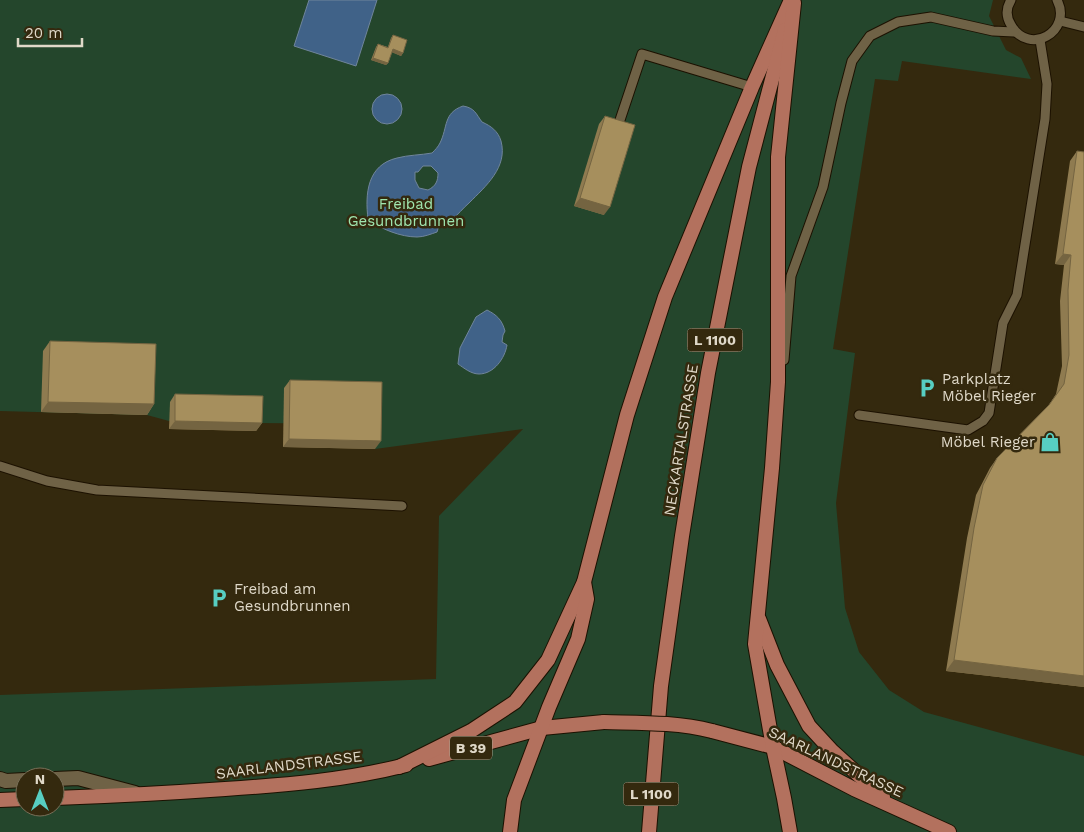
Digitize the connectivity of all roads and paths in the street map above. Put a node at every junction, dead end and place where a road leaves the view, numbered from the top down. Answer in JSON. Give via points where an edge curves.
{"nodes":[{"id":1,"x":792,"y":0,"type":"edge"},
{"id":2,"x":1011,"y":0,"type":"edge"},
{"id":3,"x":1057,"y":0,"type":"edge"},
{"id":4,"x":1060,"y":21,"type":"junction"},
{"id":5,"x":1084,"y":27,"type":"edge"},
{"id":6,"x":1014,"y":32,"type":"junction"},
{"id":7,"x":1040,"y":40,"type":"junction"},
{"id":8,"x":752,"y":87,"type":"junction"},
{"id":9,"x":620,"y":120,"type":"edge"},
{"id":10,"x":778,"y":382,"type":"junction"},
{"id":11,"x":859,"y":415,"type":"dead end"},
{"id":12,"x":0,"y":466,"type":"edge"},
{"id":13,"x":402,"y":506,"type":"dead end"},
{"id":14,"x":584,"y":582,"type":"junction"},
{"id":15,"x":758,"y":616,"type":"junction"},
{"id":16,"x":542,"y":728,"type":"junction"},
{"id":17,"x":773,"y":747,"type":"junction"},
{"id":18,"x":399,"y":766,"type":"junction"},
{"id":19,"x":0,"y":779,"type":"edge"},
{"id":20,"x":65,"y":779,"type":"edge"},
{"id":21,"x":15,"y":781,"type":"edge"},
{"id":22,"x":143,"y":795,"type":"junction"},
{"id":23,"x":65,"y":798,"type":"edge"},
{"id":24,"x":15,"y":799,"type":"edge"},
{"id":25,"x":0,"y":800,"type":"edge"},
{"id":26,"x":894,"y":808,"type":"junction"},
{"id":27,"x":510,"y":832,"type":"edge"},
{"id":28,"x":649,"y":832,"type":"edge"},
{"id":29,"x":790,"y":832,"type":"edge"},
{"id":30,"x":949,"y":832,"type":"edge"}],
"edges":[{"from":1,"to":8,"type":"main road"},
{"from":1,"to":10,"type":"main road","via":[[778,157]]},
{"from":1,"to":28,"type":"main road","name":"NECKARTALSTRASSE","number":"L 1100","via":[[749,167],[708,373],[662,686]]},
{"from":2,"to":6,"type":"lane","via":[[1007,6],[1007,20]]},
{"from":3,"to":4,"type":"lane"},
{"from":4,"to":5,"type":"lane"},
{"from":4,"to":7,"type":"lane","via":[[1052,33]]},
{"from":6,"to":7,"type":"lane","via":[[1022,38]]},
{"from":6,"to":10,"type":"lane","via":[[993,32],[931,17],[898,22],[870,36],[852,62],[823,187],[791,276],[784,358]]},
{"from":7,"to":11,"type":"lane","via":[[1047,84],[1045,119],[1016,295],[1003,323],[988,413],[983,421],[968,430]]},
{"from":8,"to":9,"type":"lane","via":[[642,54]]},
{"from":8,"to":14,"type":"main road","via":[[665,297],[627,415]]},
{"from":10,"to":15,"type":"main road"},
{"from":12,"to":13,"type":"lane","via":[[47,481],[97,490]]},
{"from":14,"to":16,"type":"main road","via":[[587,599],[578,639]]},
{"from":14,"to":18,"type":"main road","via":[[548,660],[515,702],[472,731]]},
{"from":15,"to":17,"type":"main road","via":[[755,644]]},
{"from":15,"to":26,"type":"main road","via":[[777,665],[809,726]]},
{"from":16,"to":17,"type":"main road","name":"SAARLANDSTRASSE","number":"B 39","bridge":true,"via":[[604,722],[669,723],[712,730]]},
{"from":16,"to":18,"type":"main road","name":"SAARLANDSTRASSE","number":"B 39"},
{"from":16,"to":27,"type":"main road","via":[[514,800]]},
{"from":17,"to":26,"type":"main road","name":"SAARLANDSTRASSE","number":"B 39"},
{"from":17,"to":29,"type":"main road"},
{"from":18,"to":22,"type":"main road","name":"SAARLANDSTRASSE","number":"B 39","via":[[331,779],[262,787]]},
{"from":19,"to":21,"type":"main road"},
{"from":20,"to":22,"type":"main road","via":[[78,778]]},
{"from":22,"to":23,"type":"main road","name":"SAARLANDSTRASSE","number":"B 39"},
{"from":24,"to":25,"type":"main road"},
{"from":26,"to":30,"type":"main road","name":"SAARLANDSTRASSE","number":"B 39"}]}
